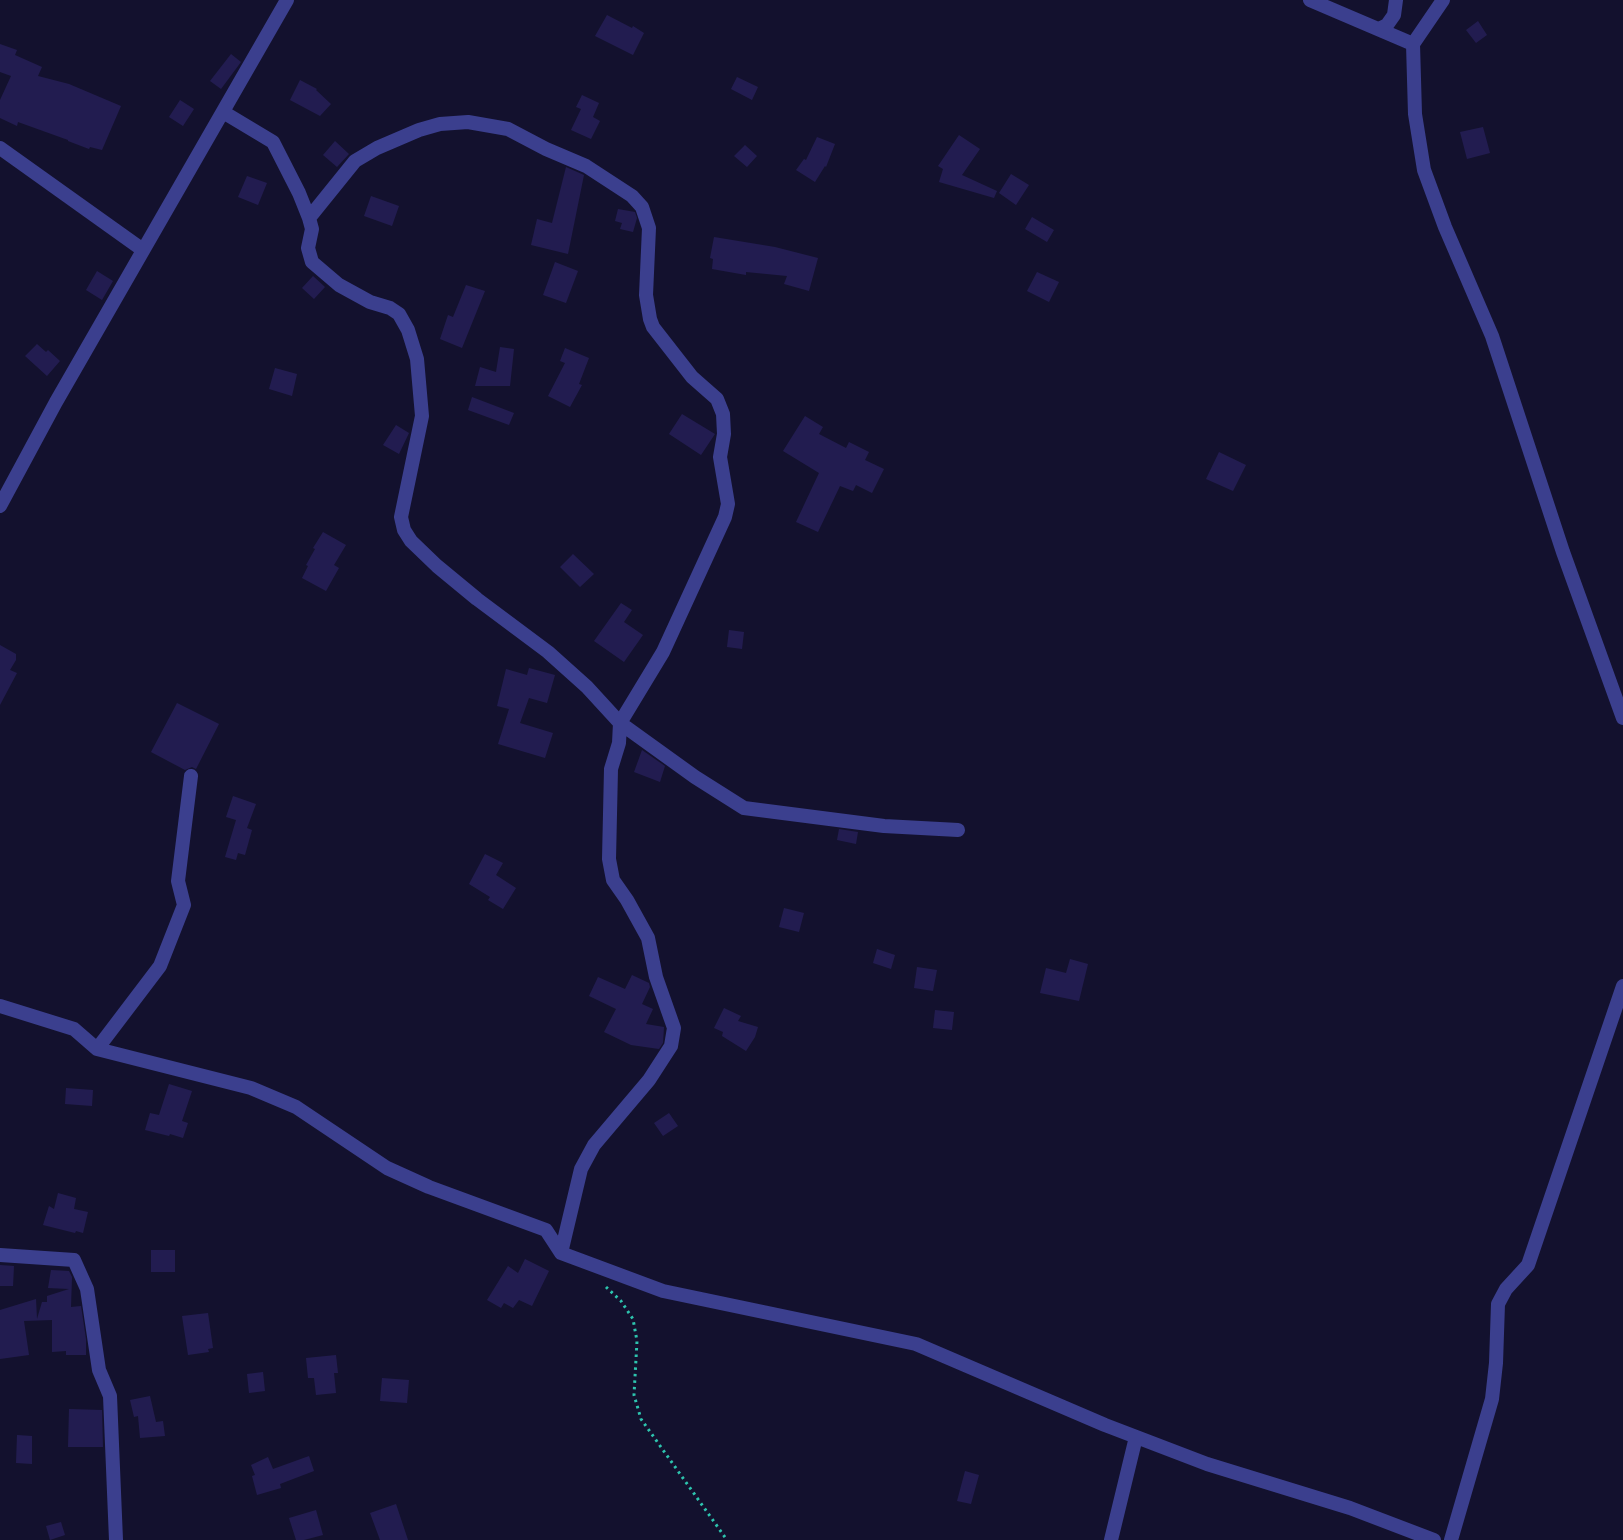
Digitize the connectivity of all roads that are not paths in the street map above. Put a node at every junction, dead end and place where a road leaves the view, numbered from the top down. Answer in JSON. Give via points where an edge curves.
{"nodes":[{"id":1,"x":287,"y":0,"type":"edge"},
{"id":2,"x":1310,"y":0,"type":"edge"},
{"id":3,"x":1396,"y":0,"type":"edge"},
{"id":4,"x":1443,"y":0,"type":"edge"},
{"id":5,"x":1379,"y":29,"type":"junction"},
{"id":6,"x":1413,"y":44,"type":"junction"},
{"id":7,"x":223,"y":112,"type":"junction"},
{"id":8,"x":0,"y":148,"type":"edge"},
{"id":9,"x":309,"y":218,"type":"junction"},
{"id":10,"x":143,"y":250,"type":"junction"},
{"id":11,"x":0,"y":506,"type":"edge"},
{"id":12,"x":1623,"y":718,"type":"edge"},
{"id":13,"x":620,"y":723,"type":"junction"},
{"id":14,"x":190,"y":776,"type":"dead end"},
{"id":15,"x":958,"y":830,"type":"dead end"},
{"id":16,"x":1623,"y":986,"type":"edge"},
{"id":17,"x":0,"y":1006,"type":"edge"},
{"id":18,"x":97,"y":1049,"type":"junction"},
{"id":19,"x":561,"y":1253,"type":"junction"},
{"id":20,"x":0,"y":1255,"type":"edge"},
{"id":21,"x":1136,"y":1437,"type":"junction"},
{"id":22,"x":116,"y":1540,"type":"edge"},
{"id":23,"x":1111,"y":1540,"type":"edge"},
{"id":24,"x":1434,"y":1540,"type":"edge"},
{"id":25,"x":1451,"y":1540,"type":"edge"}],
"edges":[{"from":1,"to":7,"type":"street"},
{"from":2,"to":5,"type":"street"},
{"from":3,"to":5,"type":"street","via":[[1394,14]]},
{"from":4,"to":6,"type":"street"},
{"from":5,"to":6,"type":"street"},
{"from":6,"to":12,"type":"street","via":[[1415,114],[1424,170],[1492,336],[1563,552]]},
{"from":7,"to":9,"type":"street","via":[[273,142]]},
{"from":7,"to":10,"type":"street"},
{"from":8,"to":10,"type":"street"},
{"from":9,"to":13,"type":"street","via":[[312,230],[308,248],[312,262],[339,285],[399,314],[417,359],[422,416],[401,517],[404,530],[437,566],[548,652]]},
{"from":9,"to":13,"type":"street","via":[[355,161],[419,130],[440,124],[468,122],[508,129],[586,166],[632,196],[642,207],[649,228],[646,296],[650,319],[692,377],[718,399],[723,414],[720,457],[728,504],[725,517],[662,652]]},
{"from":10,"to":11,"type":"street"},
{"from":13,"to":15,"type":"street","via":[[744,808],[884,826]]},
{"from":13,"to":19,"type":"street","via":[[619,743],[611,769],[611,873],[648,938],[656,977],[674,1028],[671,1046],[665,1056],[594,1145],[581,1169]]},
{"from":14,"to":18,"type":"street","via":[[178,882],[184,905],[160,966]]},
{"from":16,"to":25,"type":"street","via":[[1528,1265],[1506,1289],[1498,1304],[1492,1399]]},
{"from":17,"to":18,"type":"street","via":[[74,1029]]},
{"from":18,"to":19,"type":"street","via":[[251,1088],[296,1107],[387,1168],[546,1230]]},
{"from":19,"to":21,"type":"street","via":[[663,1291],[916,1344]]},
{"from":20,"to":22,"type":"street","via":[[74,1260],[86,1289],[99,1370],[110,1396]]},
{"from":21,"to":23,"type":"street"},
{"from":21,"to":24,"type":"street","via":[[1207,1464],[1350,1508]]}]}
